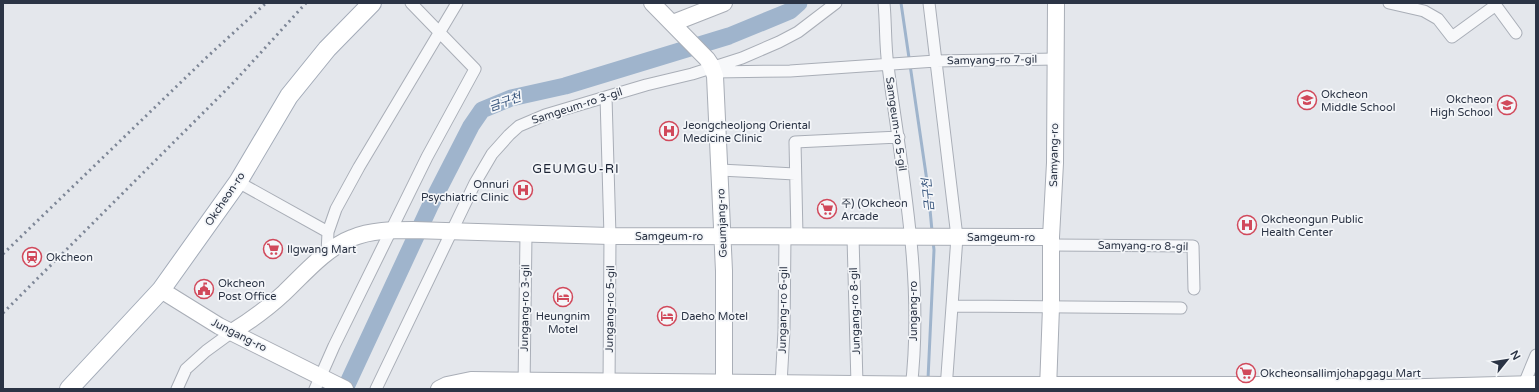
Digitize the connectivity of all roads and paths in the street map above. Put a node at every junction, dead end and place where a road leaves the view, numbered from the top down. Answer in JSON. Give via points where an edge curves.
{"nodes":[{"id":1,"x":372,"y":3,"type":"edge"},
{"id":2,"x":411,"y":3,"type":"edge"},
{"id":3,"x":458,"y":3,"type":"edge"},
{"id":4,"x":652,"y":3,"type":"edge"},
{"id":5,"x":724,"y":3,"type":"edge"},
{"id":6,"x":836,"y":3,"type":"edge"},
{"id":7,"x":884,"y":3,"type":"edge"},
{"id":8,"x":929,"y":3,"type":"edge"},
{"id":9,"x":1056,"y":3,"type":"edge"},
{"id":10,"x":1389,"y":3,"type":"edge"},
{"id":11,"x":1495,"y":4,"type":"edge"},
{"id":12,"x":675,"y":26,"type":"junction"},
{"id":13,"x":440,"y":33,"type":"junction"},
{"id":14,"x":1516,"y":33,"type":"dead end"},
{"id":15,"x":1055,"y":59,"type":"junction"},
{"id":16,"x":933,"y":61,"type":"junction"},
{"id":17,"x":891,"y":65,"type":"junction"},
{"id":18,"x":711,"y":66,"type":"junction"},
{"id":19,"x":606,"y":96,"type":"junction"},
{"id":20,"x":899,"y":137,"type":"junction"},
{"id":21,"x":720,"y":170,"type":"junction"},
{"id":22,"x":795,"y":174,"type":"junction"},
{"id":23,"x":238,"y":182,"type":"junction"},
{"id":24,"x":392,"y":231,"type":"junction"},
{"id":25,"x":447,"y":231,"type":"junction"},
{"id":26,"x":328,"y":232,"type":"junction"},
{"id":27,"x":526,"y":234,"type":"junction"},
{"id":28,"x":610,"y":236,"type":"junction"},
{"id":29,"x":723,"y":236,"type":"junction"},
{"id":30,"x":791,"y":236,"type":"junction"},
{"id":31,"x":853,"y":237,"type":"junction"},
{"id":32,"x":915,"y":237,"type":"junction"},
{"id":33,"x":955,"y":237,"type":"junction"},
{"id":34,"x":1051,"y":241,"type":"junction"},
{"id":35,"x":327,"y":254,"type":"junction"},
{"id":36,"x":1194,"y":289,"type":"dead end"},
{"id":37,"x":161,"y":290,"type":"junction"},
{"id":38,"x":953,"y":306,"type":"junction"},
{"id":39,"x":1051,"y":307,"type":"junction"},
{"id":40,"x":1181,"y":308,"type":"dead end"},
{"id":41,"x":232,"y":332,"type":"junction"},
{"id":42,"x":1536,"y":355,"type":"edge"},
{"id":43,"x":317,"y":383,"type":"edge"},
{"id":44,"x":781,"y":384,"type":"junction"},
{"id":45,"x":857,"y":384,"type":"junction"},
{"id":46,"x":1530,"y":384,"type":"edge"},
{"id":47,"x":524,"y":385,"type":"edge"},
{"id":48,"x":609,"y":385,"type":"edge"},
{"id":49,"x":724,"y":386,"type":"edge"},
{"id":50,"x":914,"y":386,"type":"edge"},
{"id":51,"x":826,"y":387,"type":"edge"},
{"id":52,"x":947,"y":387,"type":"edge"},
{"id":53,"x":1048,"y":387,"type":"edge"},
{"id":54,"x":1222,"y":387,"type":"edge"},
{"id":55,"x":1300,"y":387,"type":"edge"},
{"id":56,"x":1389,"y":388,"type":"edge"},
{"id":57,"x":69,"y":389,"type":"edge"},
{"id":58,"x":177,"y":389,"type":"edge"},
{"id":59,"x":345,"y":389,"type":"edge"},
{"id":60,"x":376,"y":389,"type":"edge"},
{"id":61,"x":439,"y":389,"type":"edge"}],
"edges":[{"from":1,"to":23,"type":"main road","name":"Okcheon-ro","via":[[328,49],[289,96]]},
{"from":2,"to":13,"type":"street"},
{"from":3,"to":13,"type":"street"},
{"from":4,"to":12,"type":"main road"},
{"from":5,"to":12,"type":"main road"},
{"from":6,"to":18,"type":"street","via":[[798,32],[780,42],[742,58]]},
{"from":7,"to":17,"type":"street"},
{"from":8,"to":16,"type":"street"},
{"from":9,"to":15,"type":"main road","name":"Samyang-ro"},
{"from":10,"to":11,"type":"street","via":[[1424,11],[1438,19],[1452,37]]},
{"from":11,"to":14,"type":"street"},
{"from":12,"to":18,"type":"main road"},
{"from":13,"to":24,"type":"street","via":[[475,69],[427,157]]},
{"from":13,"to":26,"type":"street","via":[[359,168],[336,209]]},
{"from":15,"to":16,"type":"street","name":"Samyang-ro 7-gil"},
{"from":15,"to":34,"type":"main road","name":"Samyang-ro","via":[[1055,163]]},
{"from":16,"to":17,"type":"street","name":"Samyang-ro 7-gil"},
{"from":16,"to":33,"type":"street"},
{"from":17,"to":18,"type":"street","name":"Samgeum-ro 5-gil","via":[[790,71]]},
{"from":17,"to":20,"type":"street","name":"Samgeum-ro 5-gil"},
{"from":18,"to":19,"type":"street","name":"Samgeum-ro 3-gil"},
{"from":18,"to":21,"type":"main road","name":"Geumjang-ro","via":[[716,83]]},
{"from":19,"to":25,"type":"street","name":"Samgeum-ro 3-gil","via":[[545,115],[514,130],[492,154]]},
{"from":19,"to":28,"type":"street","name":"Jungang-ro 5-gil"},
{"from":20,"to":22,"type":"street","name":"Jungang-ro 6-gil","via":[[795,142]]},
{"from":20,"to":32,"type":"street","name":"Samgeum-ro 5-gil"},
{"from":21,"to":22,"type":"street"},
{"from":21,"to":29,"type":"main road","name":"Geumjang-ro"},
{"from":22,"to":30,"type":"street","name":"Jungang-ro 6-gil"},
{"from":23,"to":26,"type":"street"},
{"from":23,"to":37,"type":"main road","name":"Okcheon-ro"},
{"from":24,"to":25,"type":"main road","name":"Samgeum-ro"},
{"from":24,"to":35,"type":"main road","via":[[352,238]]},
{"from":24,"to":43,"type":"street"},
{"from":25,"to":27,"type":"main road","name":"Samgeum-ro"},
{"from":25,"to":60,"type":"street","name":"Samgeum-ro 3-gil"},
{"from":26,"to":35,"type":"street"},
{"from":27,"to":28,"type":"main road","name":"Samgeum-ro"},
{"from":27,"to":47,"type":"street","name":"Jungang-ro 3-gil"},
{"from":28,"to":29,"type":"main road","name":"Samgeum-ro"},
{"from":28,"to":48,"type":"street","name":"Jungang-ro 5-gil"},
{"from":29,"to":30,"type":"main road","name":"Samgeum-ro"},
{"from":29,"to":49,"type":"main road","name":"Geumjang-ro"},
{"from":30,"to":31,"type":"main road","name":"Samgeum-ro"},
{"from":30,"to":44,"type":"street","name":"Jungang-ro 6-gil"},
{"from":31,"to":32,"type":"main road","name":"Samgeum-ro"},
{"from":31,"to":45,"type":"street","name":"Jungang-ro 8-gil"},
{"from":32,"to":33,"type":"main road","name":"Samgeum-ro"},
{"from":32,"to":50,"type":"street","name":"Jungang-ro"},
{"from":33,"to":34,"type":"main road","name":"Samgeum-ro"},
{"from":33,"to":38,"type":"street"},
{"from":34,"to":36,"type":"street","name":"Samyang-ro 8-gil","via":[[1193,246]]},
{"from":34,"to":39,"type":"main road","name":"Samyang-ro"},
{"from":35,"to":41,"type":"main road","via":[[254,318]]},
{"from":37,"to":41,"type":"main road","name":"Jungang-ro"},
{"from":37,"to":57,"type":"main road","name":"Okcheon-ro"},
{"from":38,"to":39,"type":"street"},
{"from":38,"to":52,"type":"street"},
{"from":39,"to":40,"type":"street"},
{"from":39,"to":53,"type":"main road","name":"Samyang-ro"},
{"from":41,"to":43,"type":"main road","name":"Jungang-ro"},
{"from":41,"to":58,"type":"street","via":[[186,369]]},
{"from":42,"to":46,"type":"street"},
{"from":43,"to":59,"type":"main road","name":"Jungang-ro"},
{"from":44,"to":49,"type":"main road"},
{"from":44,"to":51,"type":"main road"},
{"from":45,"to":50,"type":"main road"},
{"from":45,"to":51,"type":"main road"},
{"from":46,"to":56,"type":"main road"},
{"from":47,"to":48,"type":"main road"},
{"from":47,"to":61,"type":"main road","via":[[471,380]]},
{"from":48,"to":49,"type":"main road"},
{"from":50,"to":52,"type":"main road"},
{"from":52,"to":53,"type":"main road"},
{"from":53,"to":54,"type":"main road"},
{"from":54,"to":55,"type":"main road"},
{"from":55,"to":56,"type":"main road"}]}
